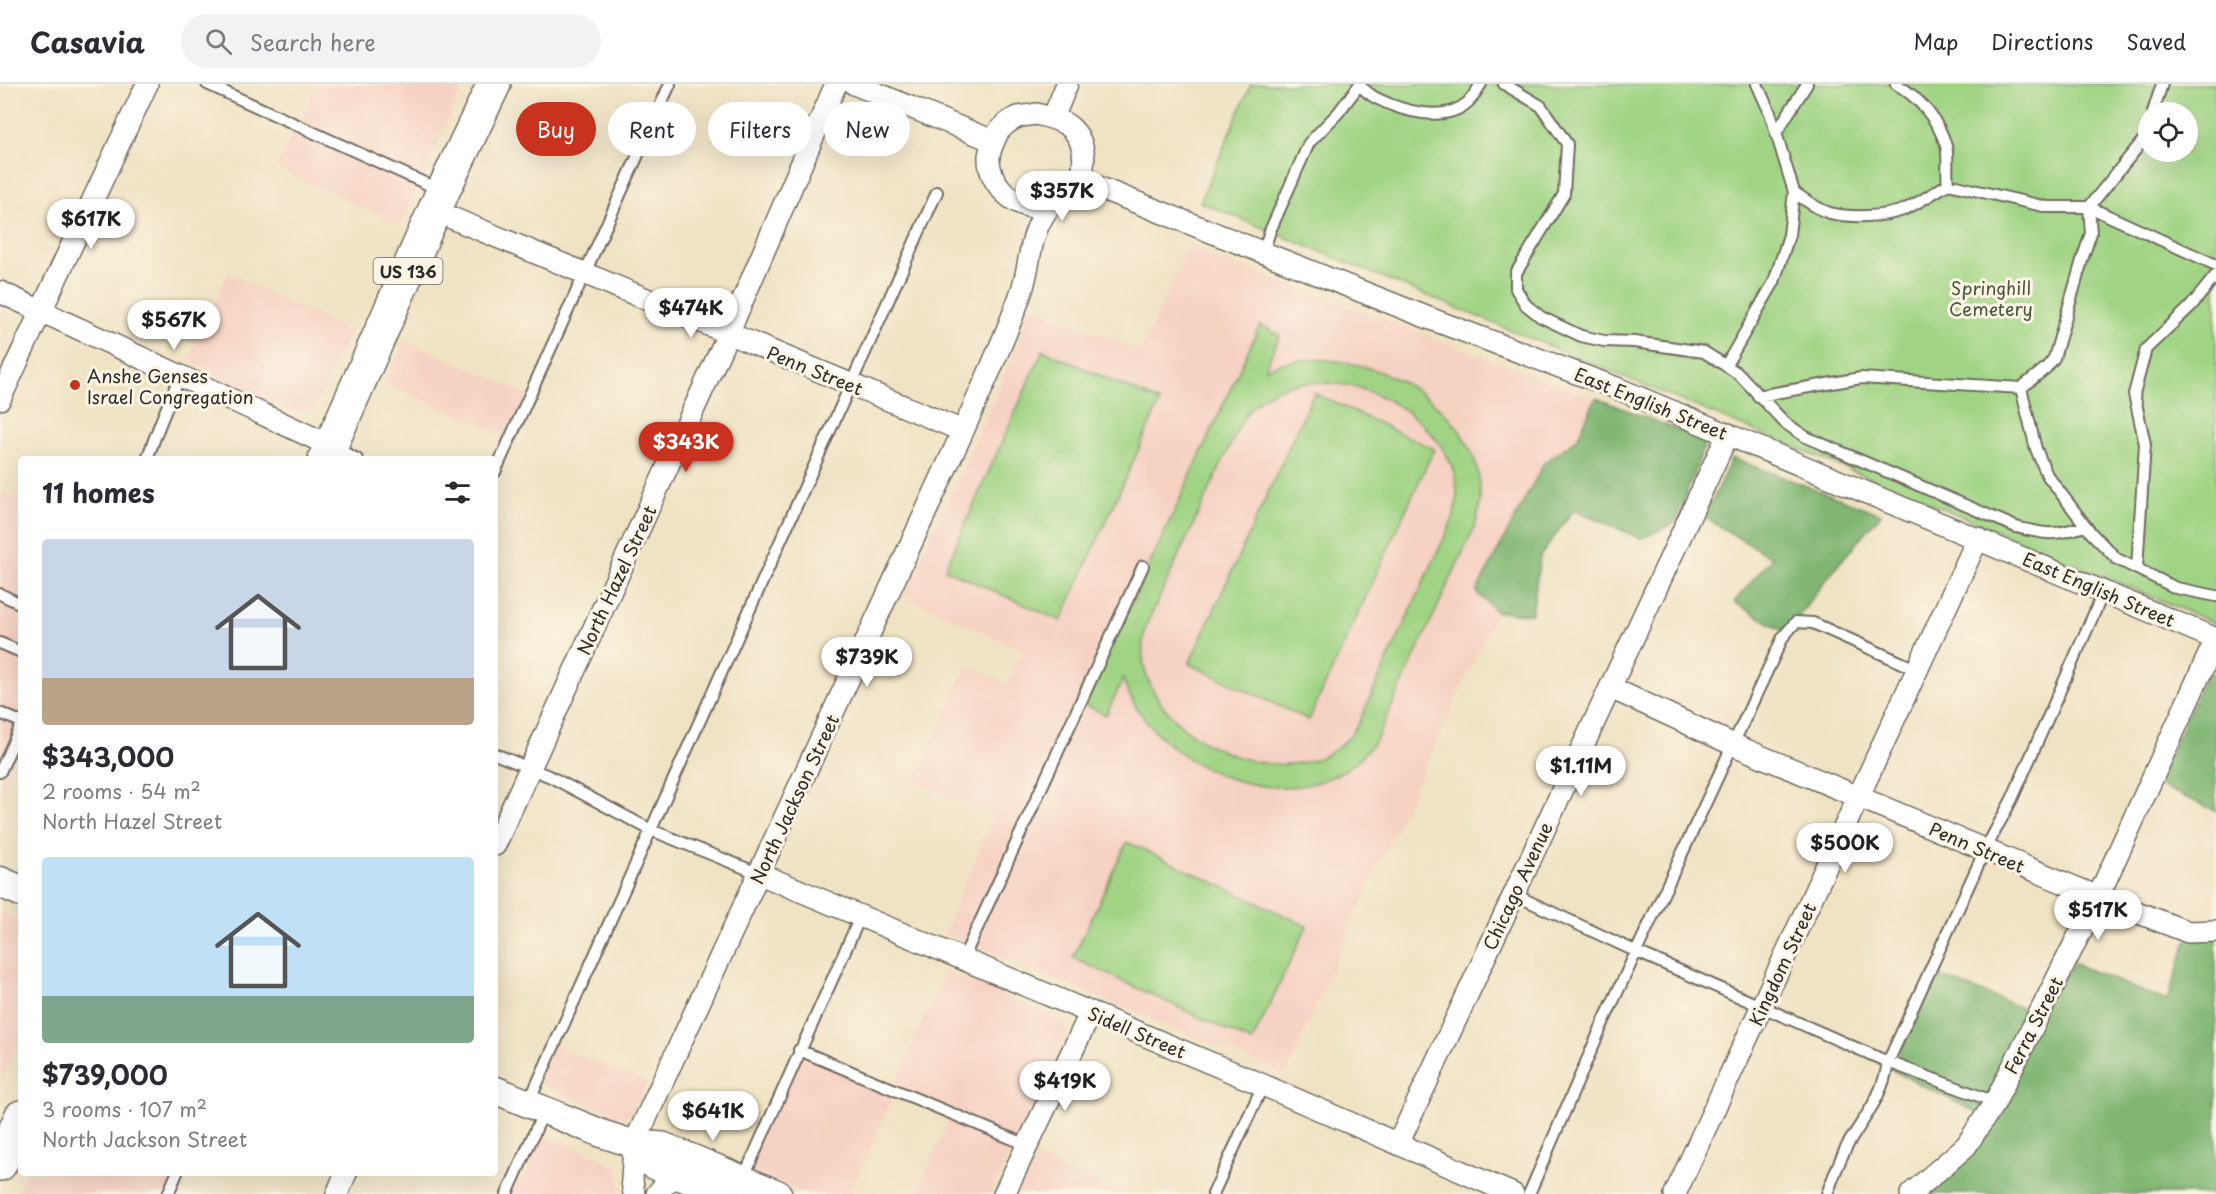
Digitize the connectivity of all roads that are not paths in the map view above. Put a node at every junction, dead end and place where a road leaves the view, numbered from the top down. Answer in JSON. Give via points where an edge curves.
{"nodes":[{"id":1,"x":147,"y":84,"type":"edge"},
{"id":2,"x":207,"y":84,"type":"edge"},
{"id":3,"x":494,"y":84,"type":"edge"},
{"id":4,"x":670,"y":84,"type":"edge"},
{"id":5,"x":836,"y":84,"type":"edge"},
{"id":6,"x":854,"y":84,"type":"edge"},
{"id":7,"x":1067,"y":84,"type":"edge"},
{"id":8,"x":1481,"y":84,"type":"edge"},
{"id":9,"x":1504,"y":84,"type":"edge"},
{"id":10,"x":1757,"y":84,"type":"edge"},
{"id":11,"x":1807,"y":84,"type":"edge"},
{"id":12,"x":1896,"y":84,"type":"edge"},
{"id":13,"x":2162,"y":84,"type":"edge"},
{"id":14,"x":1359,"y":85,"type":"edge"},
{"id":15,"x":2156,"y":102,"type":"edge"},
{"id":16,"x":1053,"y":118,"type":"junction"},
{"id":17,"x":1776,"y":133,"type":"junction"},
{"id":18,"x":993,"y":141,"type":"junction"},
{"id":19,"x":2138,"y":147,"type":"edge"},
{"id":20,"x":1080,"y":180,"type":"junction"},
{"id":21,"x":1948,"y":184,"type":"junction"},
{"id":22,"x":937,"y":192,"type":"dead end"},
{"id":23,"x":1794,"y":192,"type":"junction"},
{"id":24,"x":439,"y":201,"type":"junction"},
{"id":25,"x":1048,"y":207,"type":"junction"},
{"id":26,"x":2089,"y":207,"type":"junction"},
{"id":27,"x":1263,"y":252,"type":"junction"},
{"id":28,"x":2216,"y":265,"type":"edge"},
{"id":29,"x":585,"y":274,"type":"junction"},
{"id":30,"x":2216,"y":275,"type":"edge"},
{"id":31,"x":0,"y":292,"type":"edge"},
{"id":32,"x":40,"y":311,"type":"junction"},
{"id":33,"x":728,"y":334,"type":"junction"},
{"id":34,"x":1726,"y":365,"type":"junction"},
{"id":35,"x":180,"y":376,"type":"junction"},
{"id":36,"x":849,"y":384,"type":"junction"},
{"id":37,"x":2021,"y":388,"type":"junction"},
{"id":38,"x":1758,"y":396,"type":"junction"},
{"id":39,"x":0,"y":399,"type":"edge"},
{"id":40,"x":963,"y":431,"type":"junction"},
{"id":41,"x":1728,"y":434,"type":"junction"},
{"id":42,"x":337,"y":455,"type":"edge"},
{"id":43,"x":148,"y":456,"type":"edge"},
{"id":44,"x":498,"y":465,"type":"edge"},
{"id":45,"x":2085,"y":526,"type":"junction"},
{"id":46,"x":1978,"y":538,"type":"junction"},
{"id":47,"x":1143,"y":566,"type":"dead end"},
{"id":48,"x":2137,"y":568,"type":"junction"},
{"id":49,"x":2104,"y":591,"type":"junction"},
{"id":50,"x":0,"y":594,"type":"edge"},
{"id":51,"x":2216,"y":596,"type":"edge"},
{"id":52,"x":18,"y":603,"type":"edge"},
{"id":53,"x":2216,"y":639,"type":"edge"},
{"id":54,"x":0,"y":643,"type":"edge"},
{"id":55,"x":18,"y":651,"type":"edge"},
{"id":56,"x":1918,"y":670,"type":"junction"},
{"id":57,"x":1611,"y":688,"type":"junction"},
{"id":58,"x":0,"y":712,"type":"edge"},
{"id":59,"x":18,"y":722,"type":"edge"},
{"id":60,"x":18,"y":731,"type":"edge"},
{"id":61,"x":1734,"y":745,"type":"junction"},
{"id":62,"x":498,"y":755,"type":"edge"},
{"id":63,"x":530,"y":768,"type":"junction"},
{"id":64,"x":0,"y":772,"type":"edge"},
{"id":65,"x":1859,"y":798,"type":"junction"},
{"id":66,"x":651,"y":830,"type":"junction"},
{"id":67,"x":498,"y":838,"type":"edge"},
{"id":68,"x":1985,"y":850,"type":"junction"},
{"id":69,"x":760,"y":874,"type":"junction"},
{"id":70,"x":0,"y":882,"type":"edge"},
{"id":71,"x":18,"y":890,"type":"edge"},
{"id":72,"x":1514,"y":894,"type":"junction"},
{"id":73,"x":2098,"y":897,"type":"junction"},
{"id":74,"x":861,"y":915,"type":"junction"},
{"id":75,"x":2216,"y":931,"type":"edge"},
{"id":76,"x":1637,"y":952,"type":"junction"},
{"id":77,"x":963,"y":959,"type":"junction"},
{"id":78,"x":1762,"y":1007,"type":"junction"},
{"id":79,"x":1091,"y":1012,"type":"junction"},
{"id":80,"x":799,"y":1050,"type":"junction"},
{"id":81,"x":1888,"y":1062,"type":"junction"},
{"id":82,"x":1263,"y":1085,"type":"junction"},
{"id":83,"x":498,"y":1091,"type":"edge"},
{"id":84,"x":1995,"y":1102,"type":"junction"},
{"id":85,"x":536,"y":1107,"type":"junction"},
{"id":86,"x":17,"y":1118,"type":"edge"},
{"id":87,"x":634,"y":1144,"type":"junction"},
{"id":88,"x":1398,"y":1144,"type":"junction"},
{"id":89,"x":1027,"y":1145,"type":"junction"},
{"id":90,"x":0,"y":1164,"type":"edge"},
{"id":91,"x":176,"y":1176,"type":"edge"},
{"id":92,"x":345,"y":1176,"type":"edge"},
{"id":93,"x":679,"y":1176,"type":"junction"},
{"id":94,"x":733,"y":1187,"type":"edge"},
{"id":95,"x":168,"y":1194,"type":"edge"},
{"id":96,"x":337,"y":1194,"type":"edge"},
{"id":97,"x":507,"y":1194,"type":"edge"},
{"id":98,"x":634,"y":1194,"type":"edge"},
{"id":99,"x":657,"y":1194,"type":"edge"},
{"id":100,"x":778,"y":1194,"type":"edge"},
{"id":101,"x":1004,"y":1194,"type":"edge"},
{"id":102,"x":1213,"y":1194,"type":"edge"},
{"id":103,"x":1513,"y":1194,"type":"edge"},
{"id":104,"x":1529,"y":1194,"type":"edge"},
{"id":105,"x":1675,"y":1194,"type":"edge"},
{"id":106,"x":1827,"y":1194,"type":"edge"},
{"id":107,"x":1911,"y":1194,"type":"edge"}],
"edges":[{"from":1,"to":32,"type":"street"},
{"from":2,"to":24,"type":"lane"},
{"from":3,"to":24,"type":"main road","number":"US 136"},
{"from":4,"to":29,"type":"lane"},
{"from":5,"to":33,"type":"street","name":"North Hazel Street"},
{"from":6,"to":18,"type":"street"},
{"from":7,"to":16,"type":"street"},
{"from":8,"to":14,"type":"lane","via":[[1467,103],[1450,112],[1431,113],[1376,99]]},
{"from":9,"to":34,"type":"lane","via":[[1541,105],[1567,144],[1564,194],[1516,273],[1516,289],[1526,305],[1541,317],[1581,336],[1704,352]]},
{"from":10,"to":17,"type":"lane"},
{"from":11,"to":17,"type":"lane"},
{"from":12,"to":21,"type":"lane","via":[[1935,120],[1946,146]]},
{"from":13,"to":15,"type":"lane"},
{"from":14,"to":27,"type":"lane","via":[[1309,143]]},
{"from":16,"to":18,"type":"street","via":[[1036,114],[1016,118],[1000,128]]},
{"from":16,"to":20,"type":"street","via":[[1070,127],[1080,140],[1084,156]]},
{"from":17,"to":23,"type":"lane"},
{"from":18,"to":25,"type":"street","via":[[989,156],[996,183],[1021,204]]},
{"from":19,"to":26,"type":"lane"},
{"from":20,"to":25,"type":"street","via":[[1072,193]]},
{"from":20,"to":27,"type":"street","name":"East English Street"},
{"from":21,"to":23,"type":"lane","via":[[1902,210],[1873,215],[1829,213]]},
{"from":21,"to":26,"type":"lane","via":[[2047,207]]},
{"from":22,"to":36,"type":"lane"},
{"from":23,"to":34,"type":"lane","via":[[1789,235],[1774,282]]},
{"from":24,"to":29,"type":"street","name":"Penn Street"},
{"from":24,"to":42,"type":"main road","number":"US 136"},
{"from":25,"to":40,"type":"street","name":"North Jackson Street","via":[[1032,238],[1023,288]]},
{"from":26,"to":28,"type":"lane"},
{"from":26,"to":37,"type":"lane","via":[[2091,233],[2054,358]]},
{"from":27,"to":41,"type":"street","name":"East English Street"},
{"from":29,"to":33,"type":"street","name":"Penn Street"},
{"from":29,"to":44,"type":"lane"},
{"from":30,"to":48,"type":"lane","via":[[2191,306],[2146,349],[2134,394],[2145,444]]},
{"from":31,"to":32,"type":"street"},
{"from":32,"to":35,"type":"street"},
{"from":32,"to":39,"type":"street"},
{"from":33,"to":36,"type":"street","name":"Penn Street"},
{"from":33,"to":63,"type":"street","name":"North Hazel Street"},
{"from":34,"to":38,"type":"lane"},
{"from":35,"to":42,"type":"street"},
{"from":35,"to":43,"type":"lane"},
{"from":36,"to":40,"type":"street","name":"Penn Street"},
{"from":36,"to":66,"type":"lane"},
{"from":37,"to":38,"type":"lane","via":[[1861,378]]},
{"from":37,"to":45,"type":"lane","via":[[2036,449],[2047,475]]},
{"from":38,"to":45,"type":"lane","via":[[1785,423],[1820,444],[2016,527],[2058,534]]},
{"from":40,"to":69,"type":"street","name":"North Jackson Street"},
{"from":41,"to":46,"type":"street","name":"East English Street"},
{"from":41,"to":57,"type":"street","name":"Chicago Avenue"},
{"from":45,"to":48,"type":"lane","via":[[2117,559]]},
{"from":46,"to":49,"type":"street","name":"East English Street"},
{"from":46,"to":56,"type":"street","name":"Kingdom Street"},
{"from":47,"to":77,"type":"lane"},
{"from":48,"to":51,"type":"lane","via":[[2176,588]]},
{"from":49,"to":53,"type":"street","name":"East English Street"},
{"from":49,"to":68,"type":"lane","via":[[2012,799]]},
{"from":50,"to":52,"type":"lane"},
{"from":53,"to":73,"type":"street","name":"Ferra Street"},
{"from":54,"to":55,"type":"lane"},
{"from":56,"to":61,"type":"lane","via":[[1813,622],[1796,622],[1783,637]]},
{"from":56,"to":65,"type":"street","name":"Kingdom Street"},
{"from":57,"to":61,"type":"street","name":"Penn Street"},
{"from":57,"to":72,"type":"street","name":"Chicago Avenue"},
{"from":58,"to":59,"type":"lane"},
{"from":60,"to":64,"type":"lane"},
{"from":61,"to":65,"type":"street","name":"Penn Street"},
{"from":61,"to":76,"type":"lane"},
{"from":62,"to":63,"type":"lane"},
{"from":63,"to":66,"type":"lane"},
{"from":63,"to":67,"type":"street","name":"North Hazel Street"},
{"from":65,"to":68,"type":"street","name":"Penn Street"},
{"from":65,"to":78,"type":"street","name":"Kingdom Street"},
{"from":66,"to":69,"type":"lane"},
{"from":66,"to":85,"type":"lane"},
{"from":68,"to":73,"type":"street","name":"Penn Street"},
{"from":68,"to":81,"type":"lane"},
{"from":69,"to":74,"type":"street","name":"Sidell Street"},
{"from":69,"to":87,"type":"street","name":"North Jackson Street"},
{"from":70,"to":71,"type":"main road"},
{"from":72,"to":76,"type":"lane"},
{"from":72,"to":88,"type":"street","name":"Chicago Avenue"},
{"from":73,"to":75,"type":"street","name":"Penn Street","via":[[2188,932]]},
{"from":73,"to":84,"type":"street","name":"Ferra Street"},
{"from":74,"to":77,"type":"street","name":"Sidell Street"},
{"from":74,"to":80,"type":"lane"},
{"from":76,"to":78,"type":"lane"},
{"from":76,"to":104,"type":"lane"},
{"from":77,"to":79,"type":"street","name":"Sidell Street"},
{"from":78,"to":81,"type":"lane"},
{"from":78,"to":105,"type":"street","name":"Kingdom Street"},
{"from":79,"to":82,"type":"street","name":"Sidell Street"},
{"from":79,"to":89,"type":"street"},
{"from":80,"to":89,"type":"lane"},
{"from":80,"to":94,"type":"lane"},
{"from":81,"to":84,"type":"lane"},
{"from":81,"to":106,"type":"lane","via":[[1885,1082],[1846,1148]]},
{"from":82,"to":88,"type":"street","name":"Sidell Street"},
{"from":82,"to":102,"type":"lane"},
{"from":83,"to":85,"type":"street"},
{"from":84,"to":107,"type":"street","name":"Ferra Street","via":[[1966,1146]]},
{"from":85,"to":87,"type":"street"},
{"from":85,"to":97,"type":"lane"},
{"from":86,"to":90,"type":"main road"},
{"from":87,"to":93,"type":"street","via":[[653,1165]]},
{"from":87,"to":94,"type":"street","via":[[663,1146]]},
{"from":87,"to":98,"type":"street","name":"North Jackson Street"},
{"from":88,"to":103,"type":"street","name":"Sidell Street"},
{"from":89,"to":101,"type":"street"},
{"from":91,"to":95,"type":"lane"},
{"from":92,"to":96,"type":"street"},
{"from":93,"to":94,"type":"street"},
{"from":93,"to":99,"type":"street"},
{"from":94,"to":100,"type":"street"}]}
